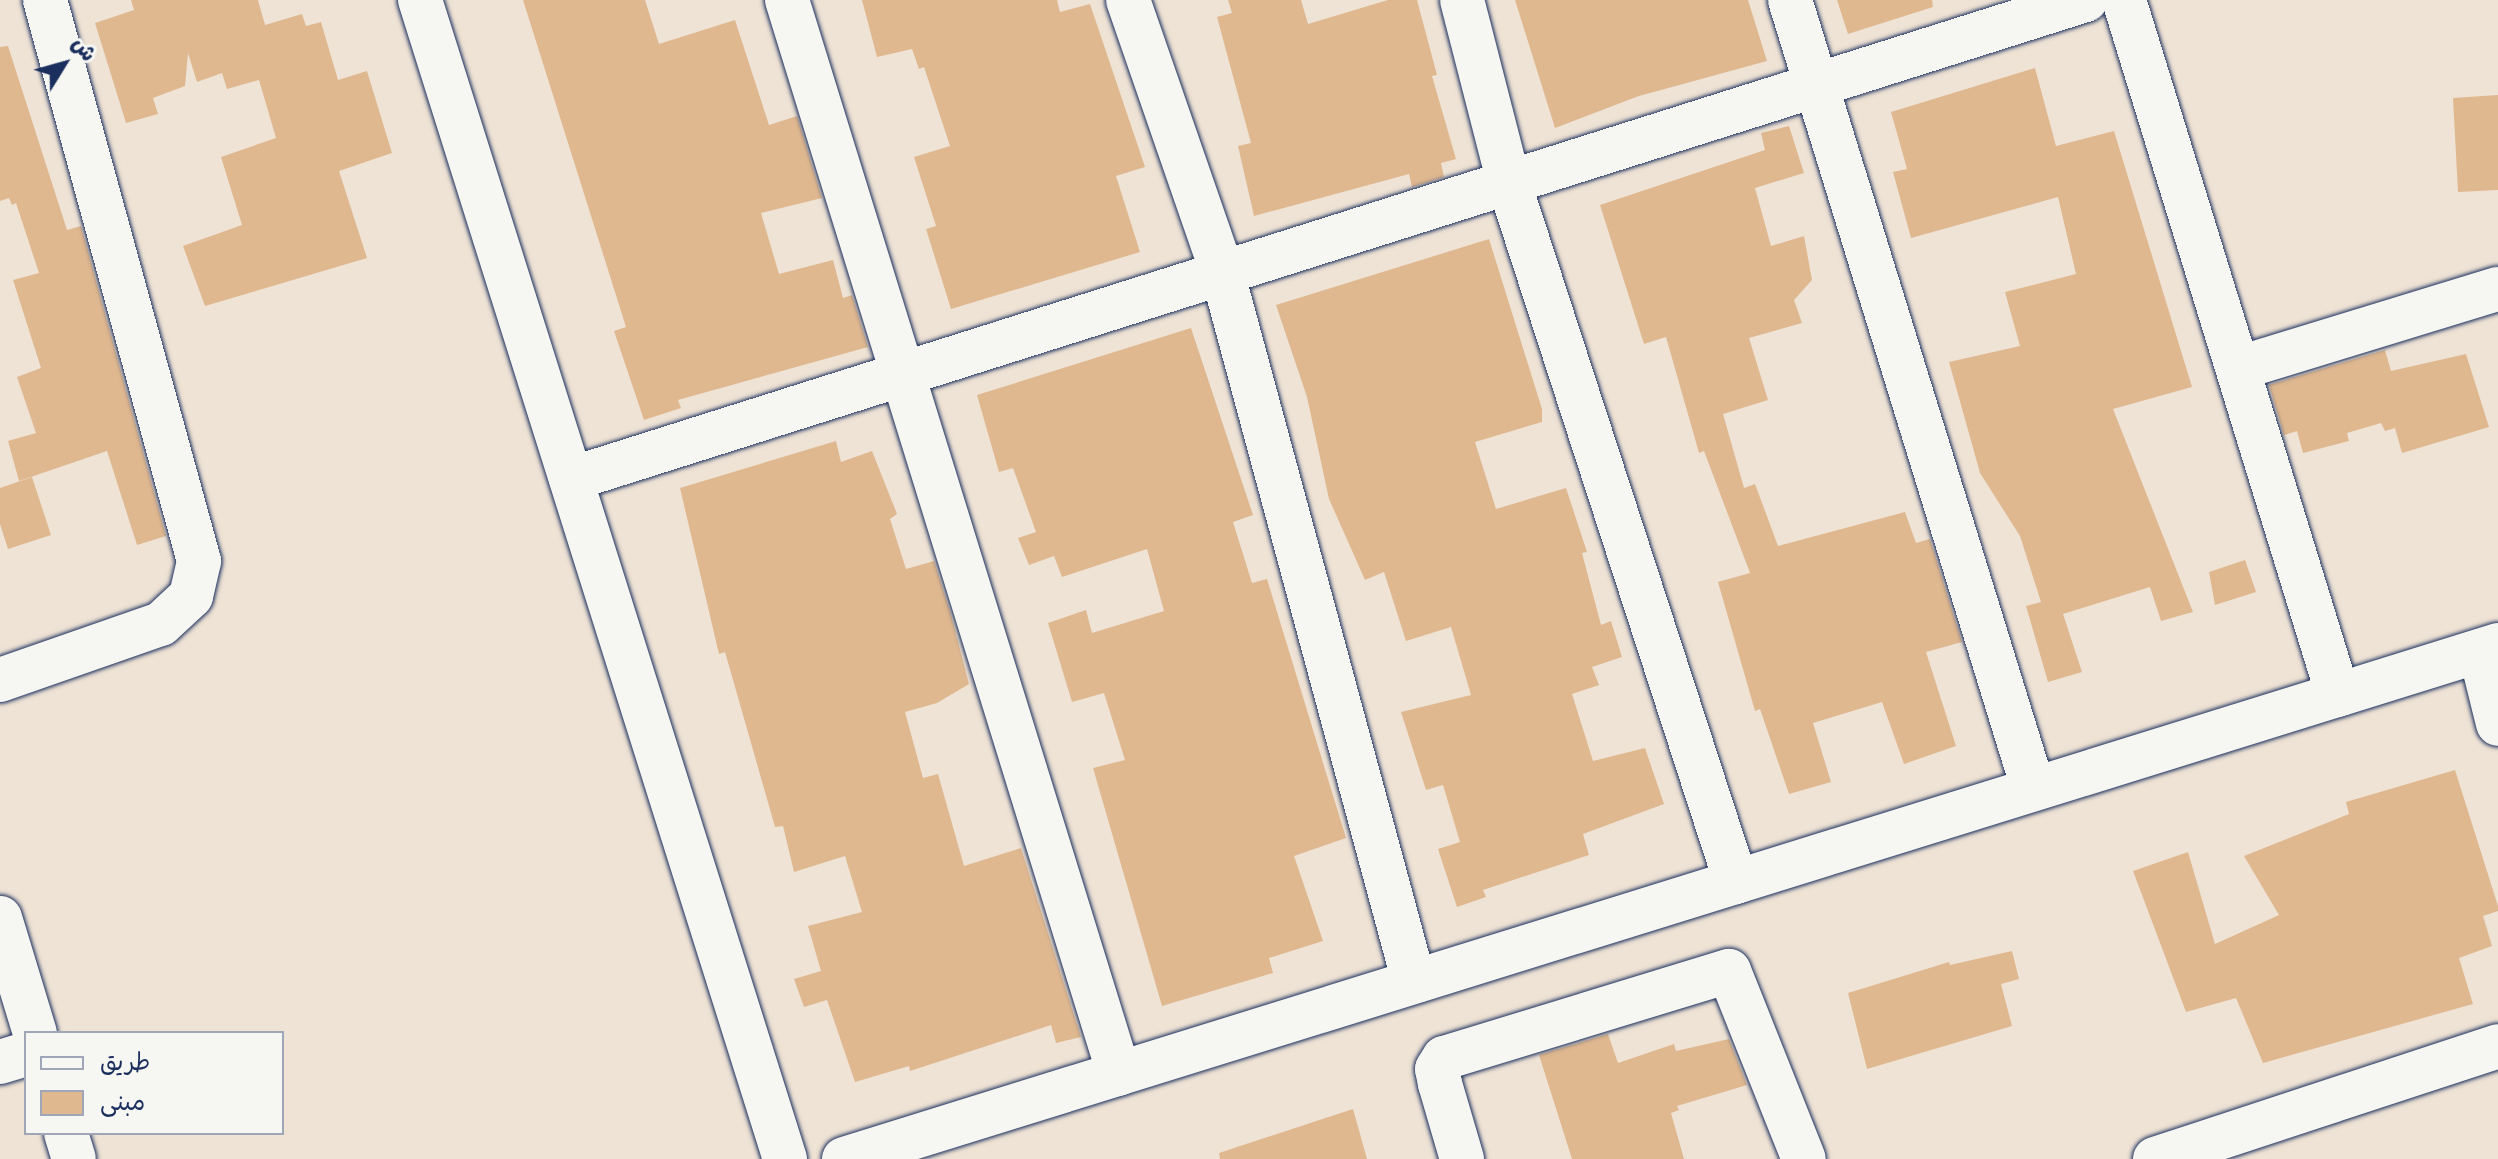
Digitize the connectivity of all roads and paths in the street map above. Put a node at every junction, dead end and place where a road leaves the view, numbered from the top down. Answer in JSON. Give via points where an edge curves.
{"nodes":[{"id":1,"x":45,"y":0,"type":"edge"},
{"id":2,"x":420,"y":0,"type":"edge"},
{"id":3,"x":787,"y":0,"type":"edge"},
{"id":4,"x":1128,"y":0,"type":"edge"},
{"id":5,"x":1462,"y":0,"type":"edge"},
{"id":6,"x":1790,"y":0,"type":"edge"},
{"id":7,"x":2086,"y":0,"type":"edge"},
{"id":8,"x":2124,"y":0,"type":"edge"},
{"id":9,"x":1817,"y":82,"type":"junction"},
{"id":10,"x":1509,"y":183,"type":"junction"},
{"id":11,"x":1223,"y":275,"type":"junction"},
{"id":12,"x":2498,"y":289,"type":"edge"},
{"id":13,"x":2239,"y":368,"type":"junction"},
{"id":14,"x":903,"y":374,"type":"junction"},
{"id":15,"x":571,"y":479,"type":"junction"},
{"id":16,"x":2489,"y":648,"type":"edge"},
{"id":17,"x":0,"y":680,"type":"edge"},
{"id":18,"x":2338,"y":695,"type":"junction"},
{"id":19,"x":2498,"y":724,"type":"edge"},
{"id":20,"x":2033,"y":788,"type":"junction"},
{"id":21,"x":1736,"y":882,"type":"junction"},
{"id":22,"x":0,"y":918,"type":"edge"},
{"id":23,"x":1414,"y":982,"type":"junction"},
{"id":24,"x":34,"y":1031,"type":"edge"},
{"id":25,"x":2498,"y":1046,"type":"edge"},
{"id":26,"x":24,"y":1055,"type":"edge"},
{"id":27,"x":0,"y":1062,"type":"edge"},
{"id":28,"x":1119,"y":1074,"type":"junction"},
{"id":29,"x":67,"y":1135,"type":"edge"},
{"id":30,"x":74,"y":1159,"type":"edge"},
{"id":31,"x":785,"y":1159,"type":"edge"},
{"id":32,"x":844,"y":1159,"type":"edge"},
{"id":33,"x":1462,"y":1159,"type":"edge"},
{"id":34,"x":1804,"y":1159,"type":"edge"},
{"id":35,"x":2157,"y":1159,"type":"edge"}],
"edges":[{"from":1,"to":17,"type":"street","via":[[199,561],[191,596],[161,624]]},
{"from":2,"to":15,"type":"street"},
{"from":3,"to":14,"type":"street"},
{"from":4,"to":11,"type":"street"},
{"from":5,"to":10,"type":"street"},
{"from":6,"to":9,"type":"street"},
{"from":7,"to":9,"type":"street"},
{"from":8,"to":13,"type":"street"},
{"from":9,"to":10,"type":"street"},
{"from":9,"to":20,"type":"street"},
{"from":10,"to":11,"type":"street"},
{"from":10,"to":21,"type":"street"},
{"from":11,"to":14,"type":"street"},
{"from":11,"to":23,"type":"street"},
{"from":12,"to":13,"type":"street"},
{"from":13,"to":18,"type":"street"},
{"from":14,"to":15,"type":"street"},
{"from":14,"to":28,"type":"street"},
{"from":15,"to":31,"type":"street"},
{"from":16,"to":18,"type":"street"},
{"from":16,"to":19,"type":"street"},
{"from":18,"to":20,"type":"street"},
{"from":20,"to":21,"type":"street"},
{"from":21,"to":23,"type":"street"},
{"from":22,"to":24,"type":"street"},
{"from":23,"to":28,"type":"street"},
{"from":25,"to":35,"type":"street"},
{"from":26,"to":27,"type":"street"},
{"from":28,"to":32,"type":"street"},
{"from":29,"to":30,"type":"street"},
{"from":33,"to":34,"type":"street","via":[[1437,1069],[1444,1058],[1729,971]]}]}
